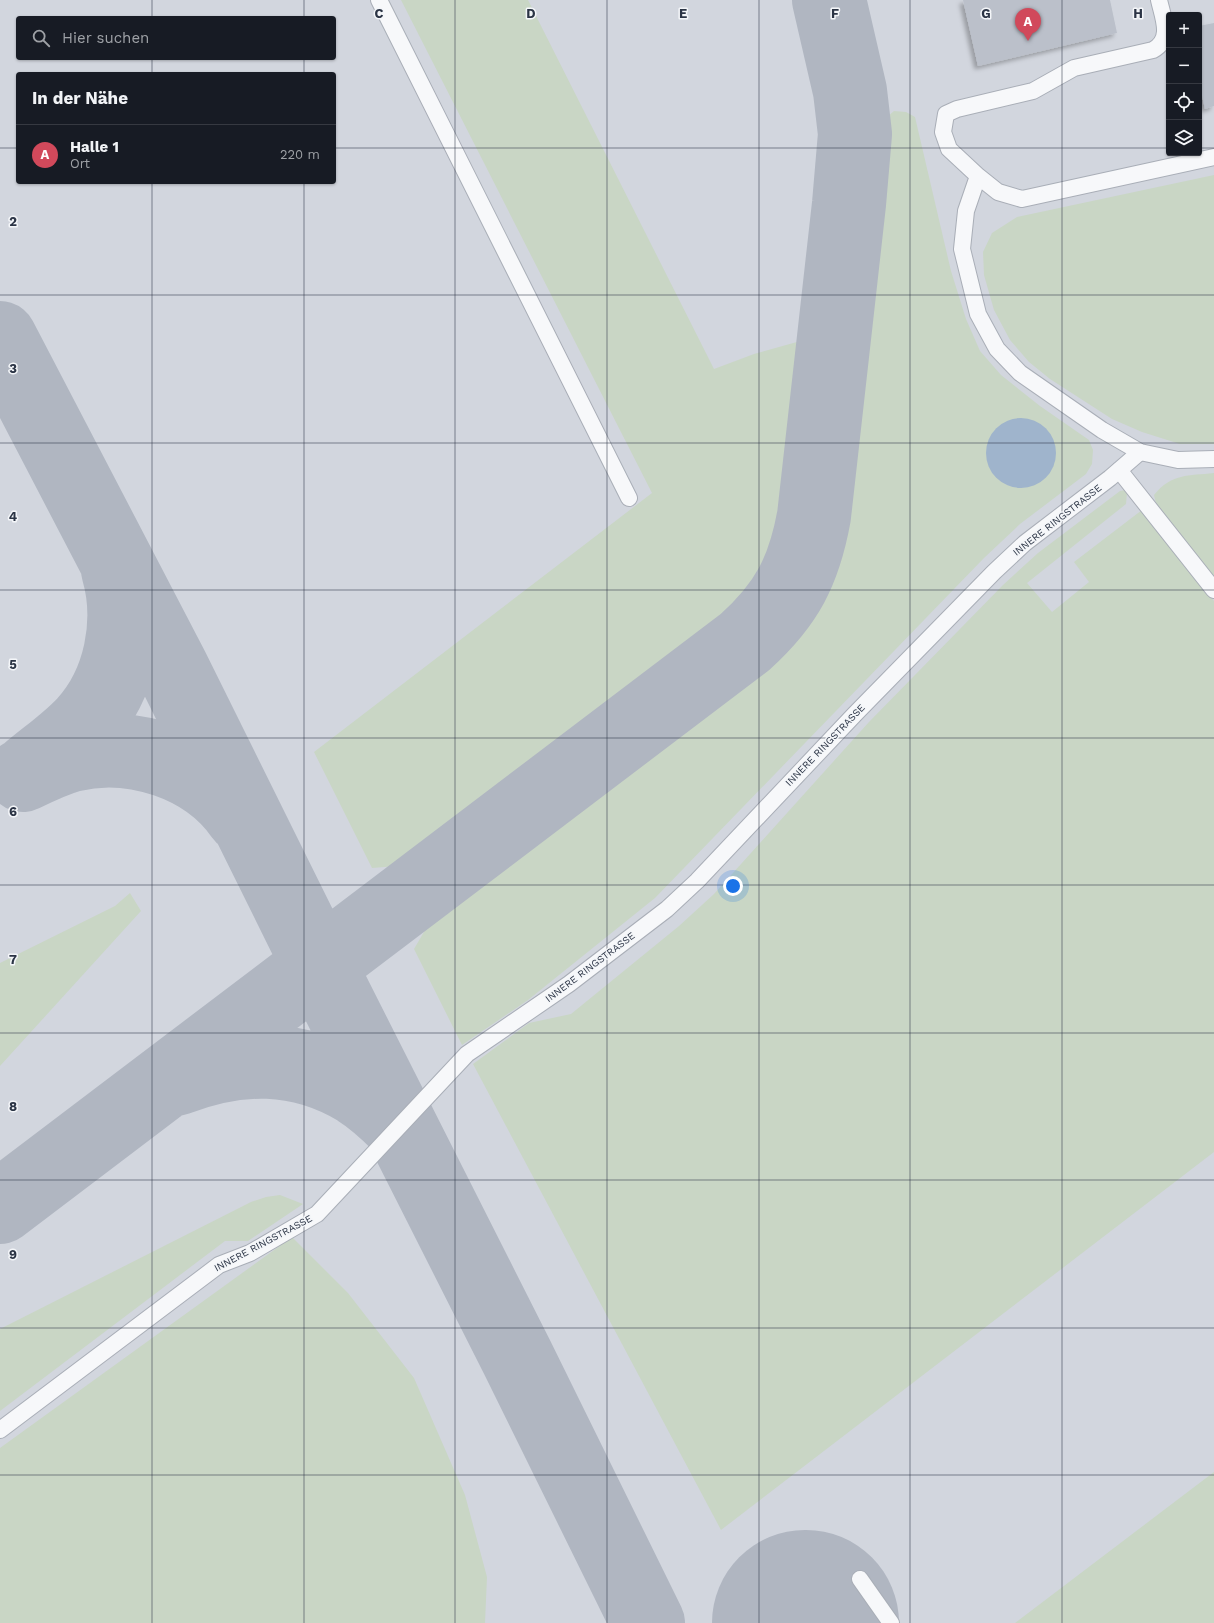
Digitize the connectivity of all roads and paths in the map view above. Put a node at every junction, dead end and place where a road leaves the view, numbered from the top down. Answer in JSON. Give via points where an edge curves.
{"nodes":[{"id":1,"x":379,"y":0,"type":"edge"},
{"id":2,"x":1159,"y":0,"type":"edge"},
{"id":3,"x":1214,"y":157,"type":"edge"},
{"id":4,"x":978,"y":176,"type":"junction"},
{"id":5,"x":1140,"y":452,"type":"junction"},
{"id":6,"x":1214,"y":459,"type":"edge"},
{"id":7,"x":1120,"y":470,"type":"junction"},
{"id":8,"x":629,"y":498,"type":"dead end"},
{"id":9,"x":1214,"y":590,"type":"edge"},
{"id":10,"x":0,"y":1430,"type":"edge"},
{"id":11,"x":860,"y":1579,"type":"dead end"},
{"id":12,"x":892,"y":1623,"type":"edge"}],
"edges":[{"from":1,"to":8,"type":"lane"},
{"from":2,"to":4,"type":"lane","via":[[1165,27],[1164,37],[1160,46],[1153,50],[1074,68],[1033,91],[957,108],[946,114],[943,132],[949,149]]},
{"from":3,"to":4,"type":"lane","via":[[1022,199],[998,192]]},
{"from":4,"to":5,"type":"lane","via":[[966,211],[962,249],[978,314],[997,349],[1020,373],[1102,430]]},
{"from":5,"to":6,"type":"lane","via":[[1178,460]]},
{"from":5,"to":7,"type":"lane","name":"INNERE RINGSTRASSE"},
{"from":7,"to":9,"type":"lane"},
{"from":7,"to":10,"type":"lane","name":"INNERE RINGSTRASSE","via":[[1025,543],[994,572],[697,881],[667,909],[569,984],[467,1054],[317,1214],[250,1252],[219,1265]]},
{"from":11,"to":12,"type":"lane"}]}
